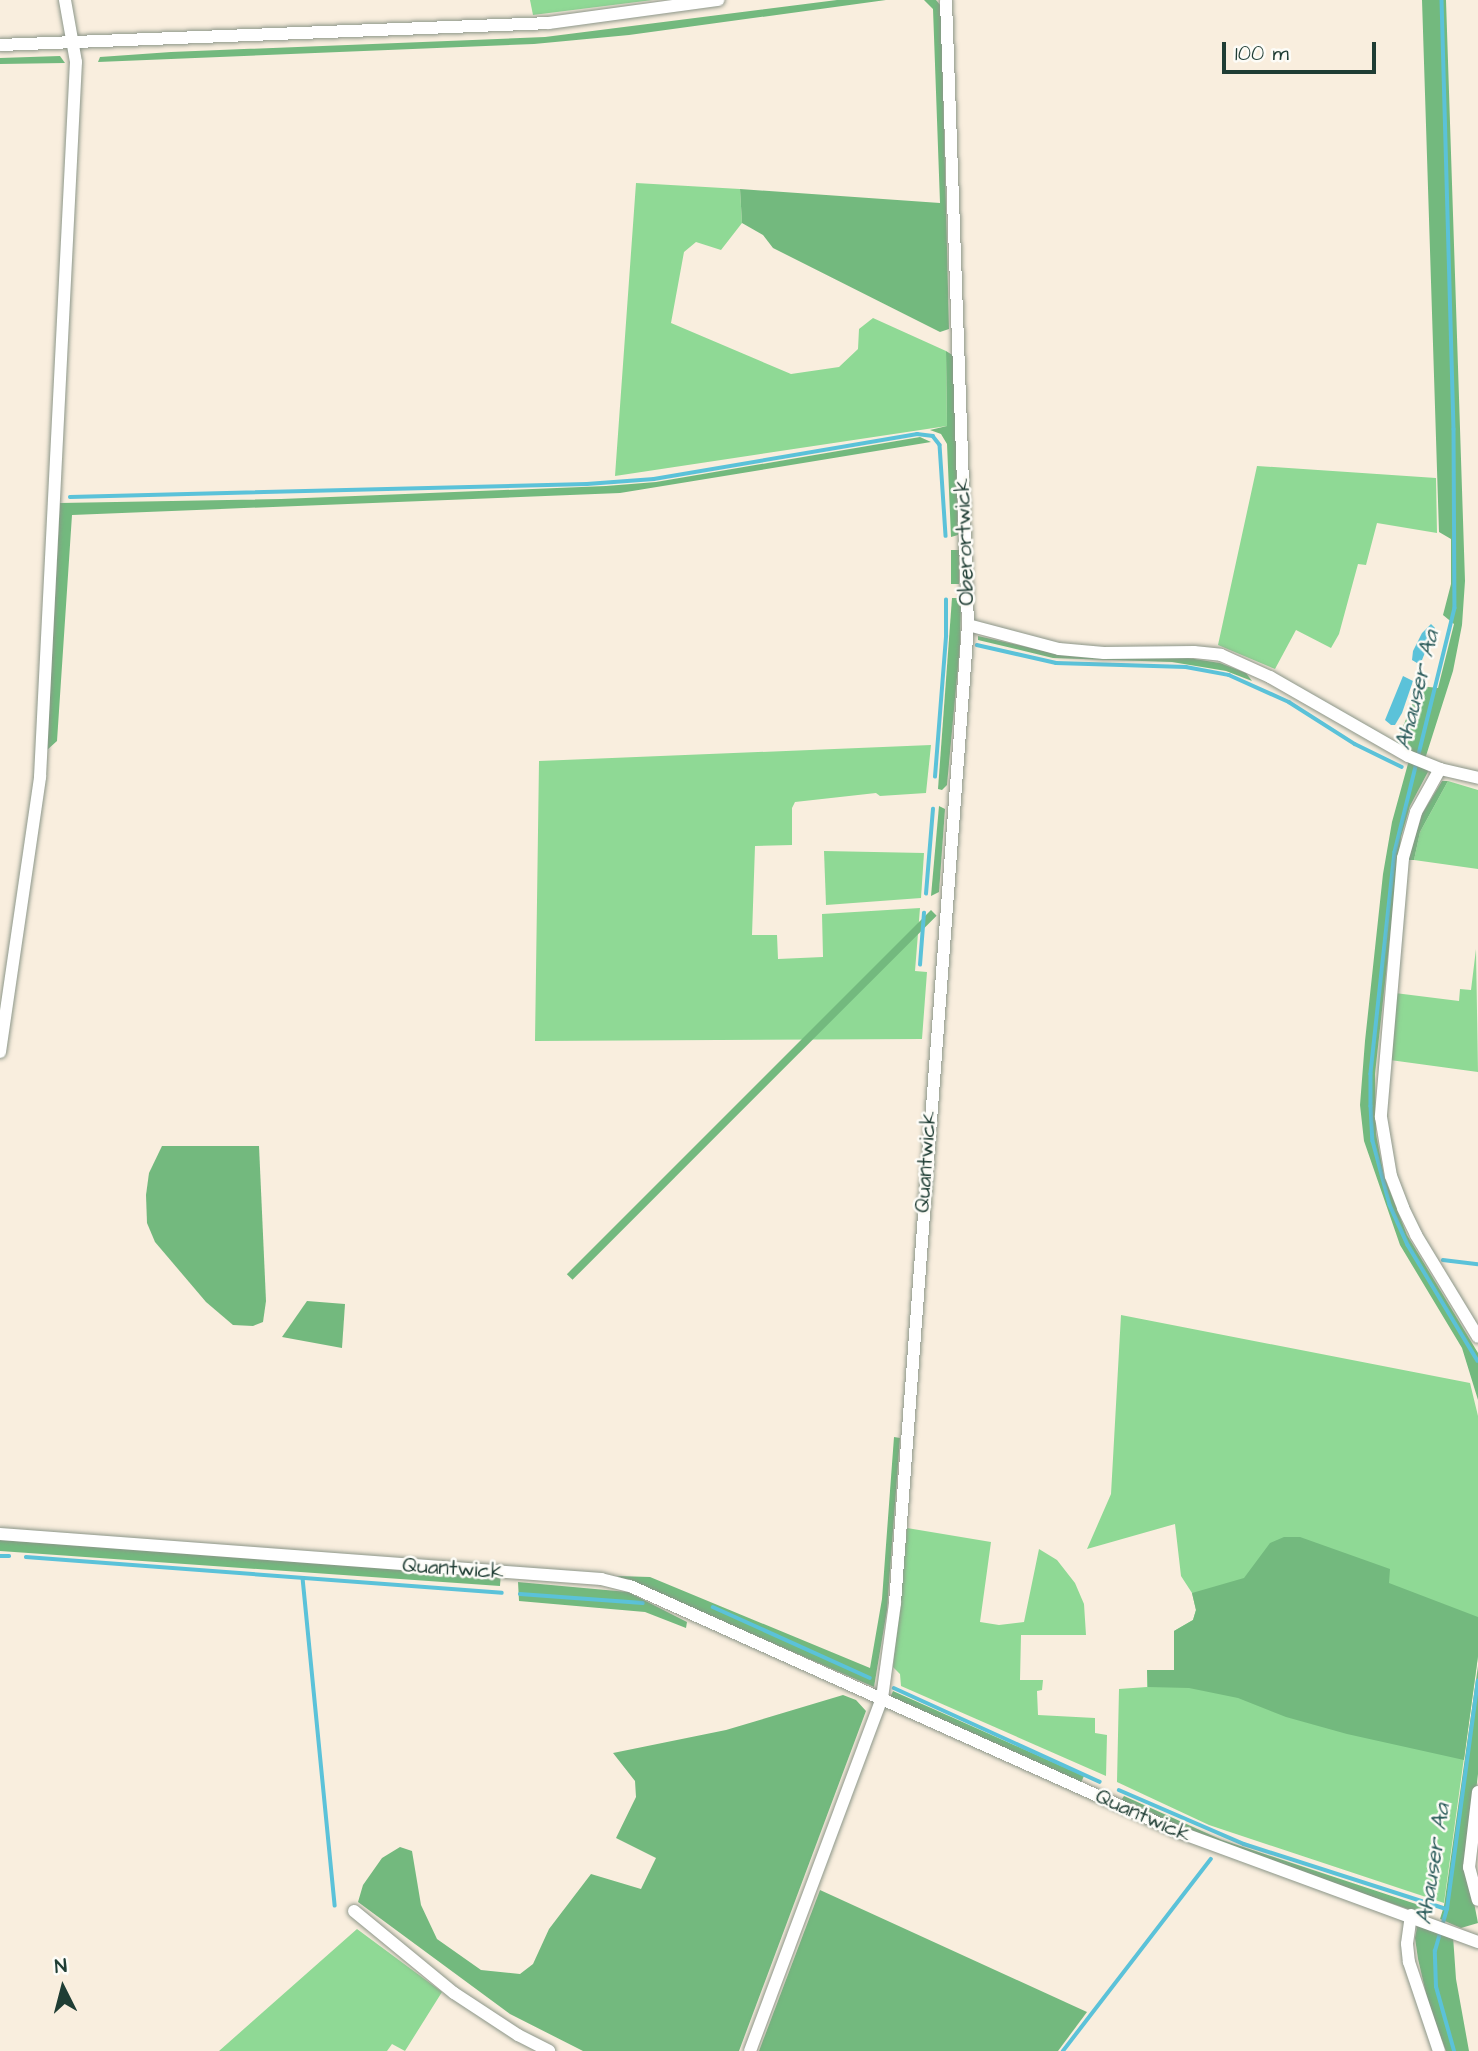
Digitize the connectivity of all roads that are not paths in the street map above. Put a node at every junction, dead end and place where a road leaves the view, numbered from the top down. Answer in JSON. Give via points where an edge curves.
{"nodes":[{"id":1,"x":65,"y":0,"type":"edge"},
{"id":2,"x":718,"y":0,"type":"edge"},
{"id":3,"x":946,"y":0,"type":"edge"},
{"id":4,"x":74,"y":44,"type":"junction"},
{"id":5,"x":0,"y":45,"type":"edge"},
{"id":6,"x":968,"y":625,"type":"junction"},
{"id":7,"x":1440,"y":769,"type":"junction"},
{"id":8,"x":1478,"y":778,"type":"edge"},
{"id":9,"x":0,"y":1052,"type":"edge"},
{"id":10,"x":1478,"y":1337,"type":"edge"},
{"id":11,"x":0,"y":1534,"type":"edge"},
{"id":12,"x":882,"y":1698,"type":"junction"},
{"id":13,"x":1478,"y":1792,"type":"edge"},
{"id":14,"x":1478,"y":1900,"type":"edge"},
{"id":15,"x":355,"y":1911,"type":"dead end"},
{"id":16,"x":1411,"y":1915,"type":"junction"},
{"id":17,"x":1478,"y":1941,"type":"edge"},
{"id":18,"x":549,"y":2051,"type":"edge"},
{"id":19,"x":750,"y":2051,"type":"edge"},
{"id":20,"x":1439,"y":2051,"type":"edge"}],
"edges":[{"from":1,"to":4,"type":"street"},
{"from":2,"to":4,"type":"street","via":[[549,23]]},
{"from":3,"to":6,"type":"street","name":"Oberortwick"},
{"from":4,"to":5,"type":"street"},
{"from":4,"to":9,"type":"street","via":[[40,777]]},
{"from":6,"to":7,"type":"street","name":"Oberortwick","via":[[1059,649],[1221,655]]},
{"from":6,"to":12,"type":"street","name":"Quantwick","via":[[895,1603]]},
{"from":7,"to":8,"type":"street","name":"Oberortwick"},
{"from":7,"to":10,"type":"street","via":[[1416,812],[1403,858],[1381,1117],[1391,1175],[1403,1209]]},
{"from":11,"to":12,"type":"street","name":"Quantwick","via":[[601,1579],[660,1598]]},
{"from":12,"to":16,"type":"street","name":"Quantwick","via":[[1209,1845]]},
{"from":12,"to":19,"type":"street","name":"Quantwick"},
{"from":13,"to":14,"type":"street","via":[[1469,1867]]},
{"from":15,"to":18,"type":"street","via":[[454,1993]]},
{"from":16,"to":17,"type":"street","name":"Quantwick"},
{"from":16,"to":20,"type":"street","via":[[1409,1962]]}]}
